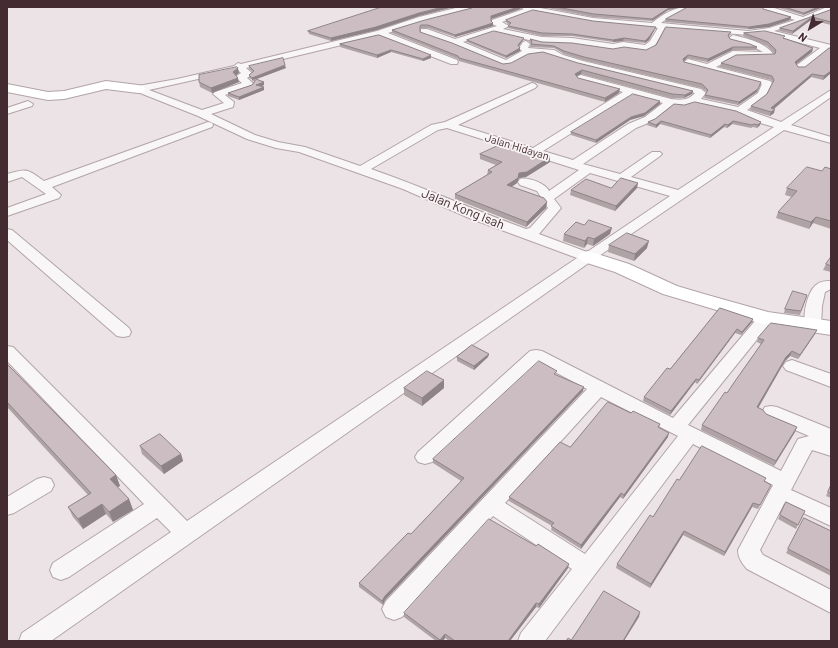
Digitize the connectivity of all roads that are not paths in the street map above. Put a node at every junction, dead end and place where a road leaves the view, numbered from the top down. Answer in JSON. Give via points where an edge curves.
{"nodes":[{"id":1,"x":469,"y":7,"type":"edge"},
{"id":2,"x":523,"y":7,"type":"edge"},
{"id":3,"x":685,"y":7,"type":"edge"},
{"id":4,"x":770,"y":7,"type":"edge"},
{"id":5,"x":763,"y":8,"type":"edge"},
{"id":6,"x":831,"y":8,"type":"edge"},
{"id":7,"x":532,"y":9,"type":"junction"},
{"id":8,"x":576,"y":9,"type":"edge"},
{"id":9,"x":560,"y":15,"type":"junction"},
{"id":10,"x":801,"y":19,"type":"junction"},
{"id":11,"x":652,"y":26,"type":"junction"},
{"id":12,"x":662,"y":27,"type":"junction"},
{"id":13,"x":496,"y":30,"type":"junction"},
{"id":14,"x":424,"y":31,"type":"edge"},
{"id":15,"x":764,"y":31,"type":"junction"},
{"id":16,"x":380,"y":33,"type":"junction"},
{"id":17,"x":742,"y":33,"type":"junction"},
{"id":18,"x":532,"y":38,"type":"junction"},
{"id":19,"x":455,"y":42,"type":"junction"},
{"id":20,"x":829,"y":47,"type":"edge"},
{"id":21,"x":528,"y":51,"type":"junction"},
{"id":22,"x":454,"y":62,"type":"dead end"},
{"id":23,"x":688,"y":62,"type":"edge"},
{"id":24,"x":238,"y":66,"type":"junction"},
{"id":25,"x":708,"y":67,"type":"junction"},
{"id":26,"x":800,"y":68,"type":"edge"},
{"id":27,"x":581,"y":78,"type":"edge"},
{"id":28,"x":532,"y":86,"type":"dead end"},
{"id":29,"x":7,"y":88,"type":"edge"},
{"id":30,"x":138,"y":89,"type":"junction"},
{"id":31,"x":630,"y":92,"type":"junction"},
{"id":32,"x":830,"y":95,"type":"edge"},
{"id":33,"x":694,"y":100,"type":"junction"},
{"id":34,"x":671,"y":102,"type":"junction"},
{"id":35,"x":28,"y":104,"type":"dead end"},
{"id":36,"x":7,"y":110,"type":"edge"},
{"id":37,"x":740,"y":111,"type":"junction"},
{"id":38,"x":202,"y":114,"type":"junction"},
{"id":39,"x":208,"y":125,"type":"dead end"},
{"id":40,"x":448,"y":125,"type":"junction"},
{"id":41,"x":783,"y":126,"type":"junction"},
{"id":42,"x":831,"y":140,"type":"edge"},
{"id":43,"x":502,"y":142,"type":"junction"},
{"id":44,"x":491,"y":149,"type":"edge"},
{"id":45,"x":534,"y":152,"type":"junction"},
{"id":46,"x":656,"y":154,"type":"dead end"},
{"id":47,"x":575,"y":164,"type":"junction"},
{"id":48,"x":588,"y":168,"type":"junction"},
{"id":49,"x":362,"y":170,"type":"junction"},
{"id":50,"x":10,"y":174,"type":"edge"},
{"id":51,"x":622,"y":178,"type":"junction"},
{"id":52,"x":524,"y":182,"type":"dead end"},
{"id":53,"x":43,"y":186,"type":"junction"},
{"id":54,"x":681,"y":195,"type":"junction"},
{"id":55,"x":547,"y":198,"type":"junction"},
{"id":56,"x":7,"y":212,"type":"edge"},
{"id":57,"x":7,"y":233,"type":"edge"},
{"id":58,"x":525,"y":234,"type":"junction"},
{"id":59,"x":588,"y":257,"type":"junction"},
{"id":60,"x":831,"y":285,"type":"edge"},
{"id":61,"x":766,"y":318,"type":"junction"},
{"id":62,"x":822,"y":326,"type":"edge"},
{"id":63,"x":123,"y":332,"type":"dead end"},
{"id":64,"x":7,"y":351,"type":"edge"},
{"id":65,"x":792,"y":366,"type":"dead end"},
{"id":66,"x":831,"y":381,"type":"edge"},
{"id":67,"x":599,"y":388,"type":"junction"},
{"id":68,"x":771,"y":412,"type":"dead end"},
{"id":69,"x":683,"y":431,"type":"junction"},
{"id":70,"x":831,"y":437,"type":"edge"},
{"id":71,"x":831,"y":449,"type":"edge"},
{"id":72,"x":425,"y":457,"type":"dead end"},
{"id":73,"x":44,"y":485,"type":"dead end"},
{"id":74,"x":782,"y":487,"type":"junction"},
{"id":75,"x":491,"y":504,"type":"junction"},
{"id":76,"x":158,"y":506,"type":"junction"},
{"id":77,"x":7,"y":507,"type":"edge"},
{"id":78,"x":831,"y":517,"type":"edge"},
{"id":79,"x":186,"y":534,"type":"junction"},
{"id":80,"x":587,"y":567,"type":"junction"},
{"id":81,"x":60,"y":570,"type":"dead end"},
{"id":82,"x":831,"y":602,"type":"edge"},
{"id":83,"x":394,"y":609,"type":"dead end"},
{"id":84,"x":32,"y":641,"type":"edge"},
{"id":85,"x":530,"y":641,"type":"edge"}],
"edges":[{"from":1,"to":16,"type":"street"},
{"from":2,"to":7,"type":"street"},
{"from":3,"to":11,"type":"street","via":[[665,16]]},
{"from":4,"to":5,"type":"street"},
{"from":5,"to":10,"type":"street"},
{"from":6,"to":10,"type":"street"},
{"from":7,"to":9,"type":"street"},
{"from":7,"to":13,"type":"street","via":[[496,22],[506,26]]},
{"from":8,"to":9,"type":"street"},
{"from":9,"to":11,"type":"street"},
{"from":10,"to":15,"type":"street"},
{"from":11,"to":12,"type":"street"},
{"from":12,"to":17,"type":"street"},
{"from":12,"to":18,"type":"street","via":[[646,48]]},
{"from":13,"to":18,"type":"street"},
{"from":13,"to":19,"type":"street"},
{"from":14,"to":19,"type":"street"},
{"from":15,"to":17,"type":"street"},
{"from":15,"to":20,"type":"street"},
{"from":16,"to":22,"type":"street"},
{"from":16,"to":24,"type":"street"},
{"from":17,"to":25,"type":"street","via":[[729,35],[757,45],[770,55],[733,54]]},
{"from":18,"to":21,"type":"street","via":[[524,47]]},
{"from":19,"to":21,"type":"street","via":[[503,64]]},
{"from":20,"to":26,"type":"street"},
{"from":21,"to":33,"type":"street","via":[[554,53],[576,62],[701,92]]},
{"from":23,"to":25,"type":"street"},
{"from":24,"to":30,"type":"street"},
{"from":24,"to":38,"type":"street","via":[[248,74],[240,77],[249,84],[218,94],[229,102],[229,105]]},
{"from":25,"to":37,"type":"street","via":[[767,83],[762,95]]},
{"from":27,"to":31,"type":"street"},
{"from":28,"to":40,"type":"street"},
{"from":29,"to":30,"type":"street","name":"Jalan Kong Isah","via":[[48,96],[97,87]]},
{"from":30,"to":38,"type":"street","name":"Jalan Kong Isah"},
{"from":31,"to":34,"type":"street"},
{"from":31,"to":45,"type":"street"},
{"from":32,"to":41,"type":"street"},
{"from":33,"to":34,"type":"street","via":[[683,103]]},
{"from":33,"to":37,"type":"street"},
{"from":34,"to":47,"type":"street","via":[[649,119],[632,126]]},
{"from":35,"to":36,"type":"street"},
{"from":37,"to":41,"type":"street"},
{"from":38,"to":49,"type":"street","name":"Jalan Kong Isah","via":[[264,142],[301,149]]},
{"from":39,"to":53,"type":"street"},
{"from":40,"to":43,"type":"street","name":"Jalan Hidayan"},
{"from":40,"to":49,"type":"street","via":[[435,127]]},
{"from":41,"to":42,"type":"street"},
{"from":41,"to":54,"type":"street"},
{"from":43,"to":44,"type":"street"},
{"from":43,"to":45,"type":"street","name":"Jalan Hidayan"},
{"from":45,"to":47,"type":"street","name":"Jalan Hidayan"},
{"from":46,"to":51,"type":"street"},
{"from":47,"to":48,"type":"street","name":"Jalan Hidayan"},
{"from":48,"to":51,"type":"street","name":"Jalan Hidayan"},
{"from":48,"to":55,"type":"street"},
{"from":49,"to":58,"type":"street","name":"Jalan Kong Isah"},
{"from":50,"to":53,"type":"street","via":[[24,173]]},
{"from":51,"to":54,"type":"street","name":"Jalan Hidayan"},
{"from":52,"to":55,"type":"street","via":[[542,189]]},
{"from":53,"to":56,"type":"street","via":[[55,195]]},
{"from":54,"to":59,"type":"street"},
{"from":55,"to":58,"type":"street","via":[[555,208],[535,231]]},
{"from":57,"to":63,"type":"street"},
{"from":58,"to":59,"type":"street","name":"Jalan Kong Isah"},
{"from":59,"to":61,"type":"street","name":"Jalan Kong Isah","via":[[622,268],[670,290]]},
{"from":59,"to":79,"type":"street"},
{"from":60,"to":62,"type":"street","via":[[820,288],[814,298]]},
{"from":61,"to":62,"type":"street","name":"Jalan Kong Isah"},
{"from":61,"to":69,"type":"street"},
{"from":64,"to":76,"type":"street"},
{"from":65,"to":66,"type":"street"},
{"from":67,"to":69,"type":"street"},
{"from":67,"to":72,"type":"street","via":[[536,355]]},
{"from":67,"to":75,"type":"street"},
{"from":68,"to":70,"type":"street"},
{"from":69,"to":74,"type":"street"},
{"from":69,"to":80,"type":"street"},
{"from":71,"to":74,"type":"street","via":[[811,442],[805,444]]},
{"from":73,"to":77,"type":"street"},
{"from":74,"to":78,"type":"street"},
{"from":74,"to":82,"type":"street","via":[[749,554],[759,565]]},
{"from":75,"to":80,"type":"street"},
{"from":75,"to":83,"type":"street"},
{"from":76,"to":79,"type":"street"},
{"from":76,"to":81,"type":"street"},
{"from":79,"to":84,"type":"street"},
{"from":80,"to":85,"type":"street"}]}
